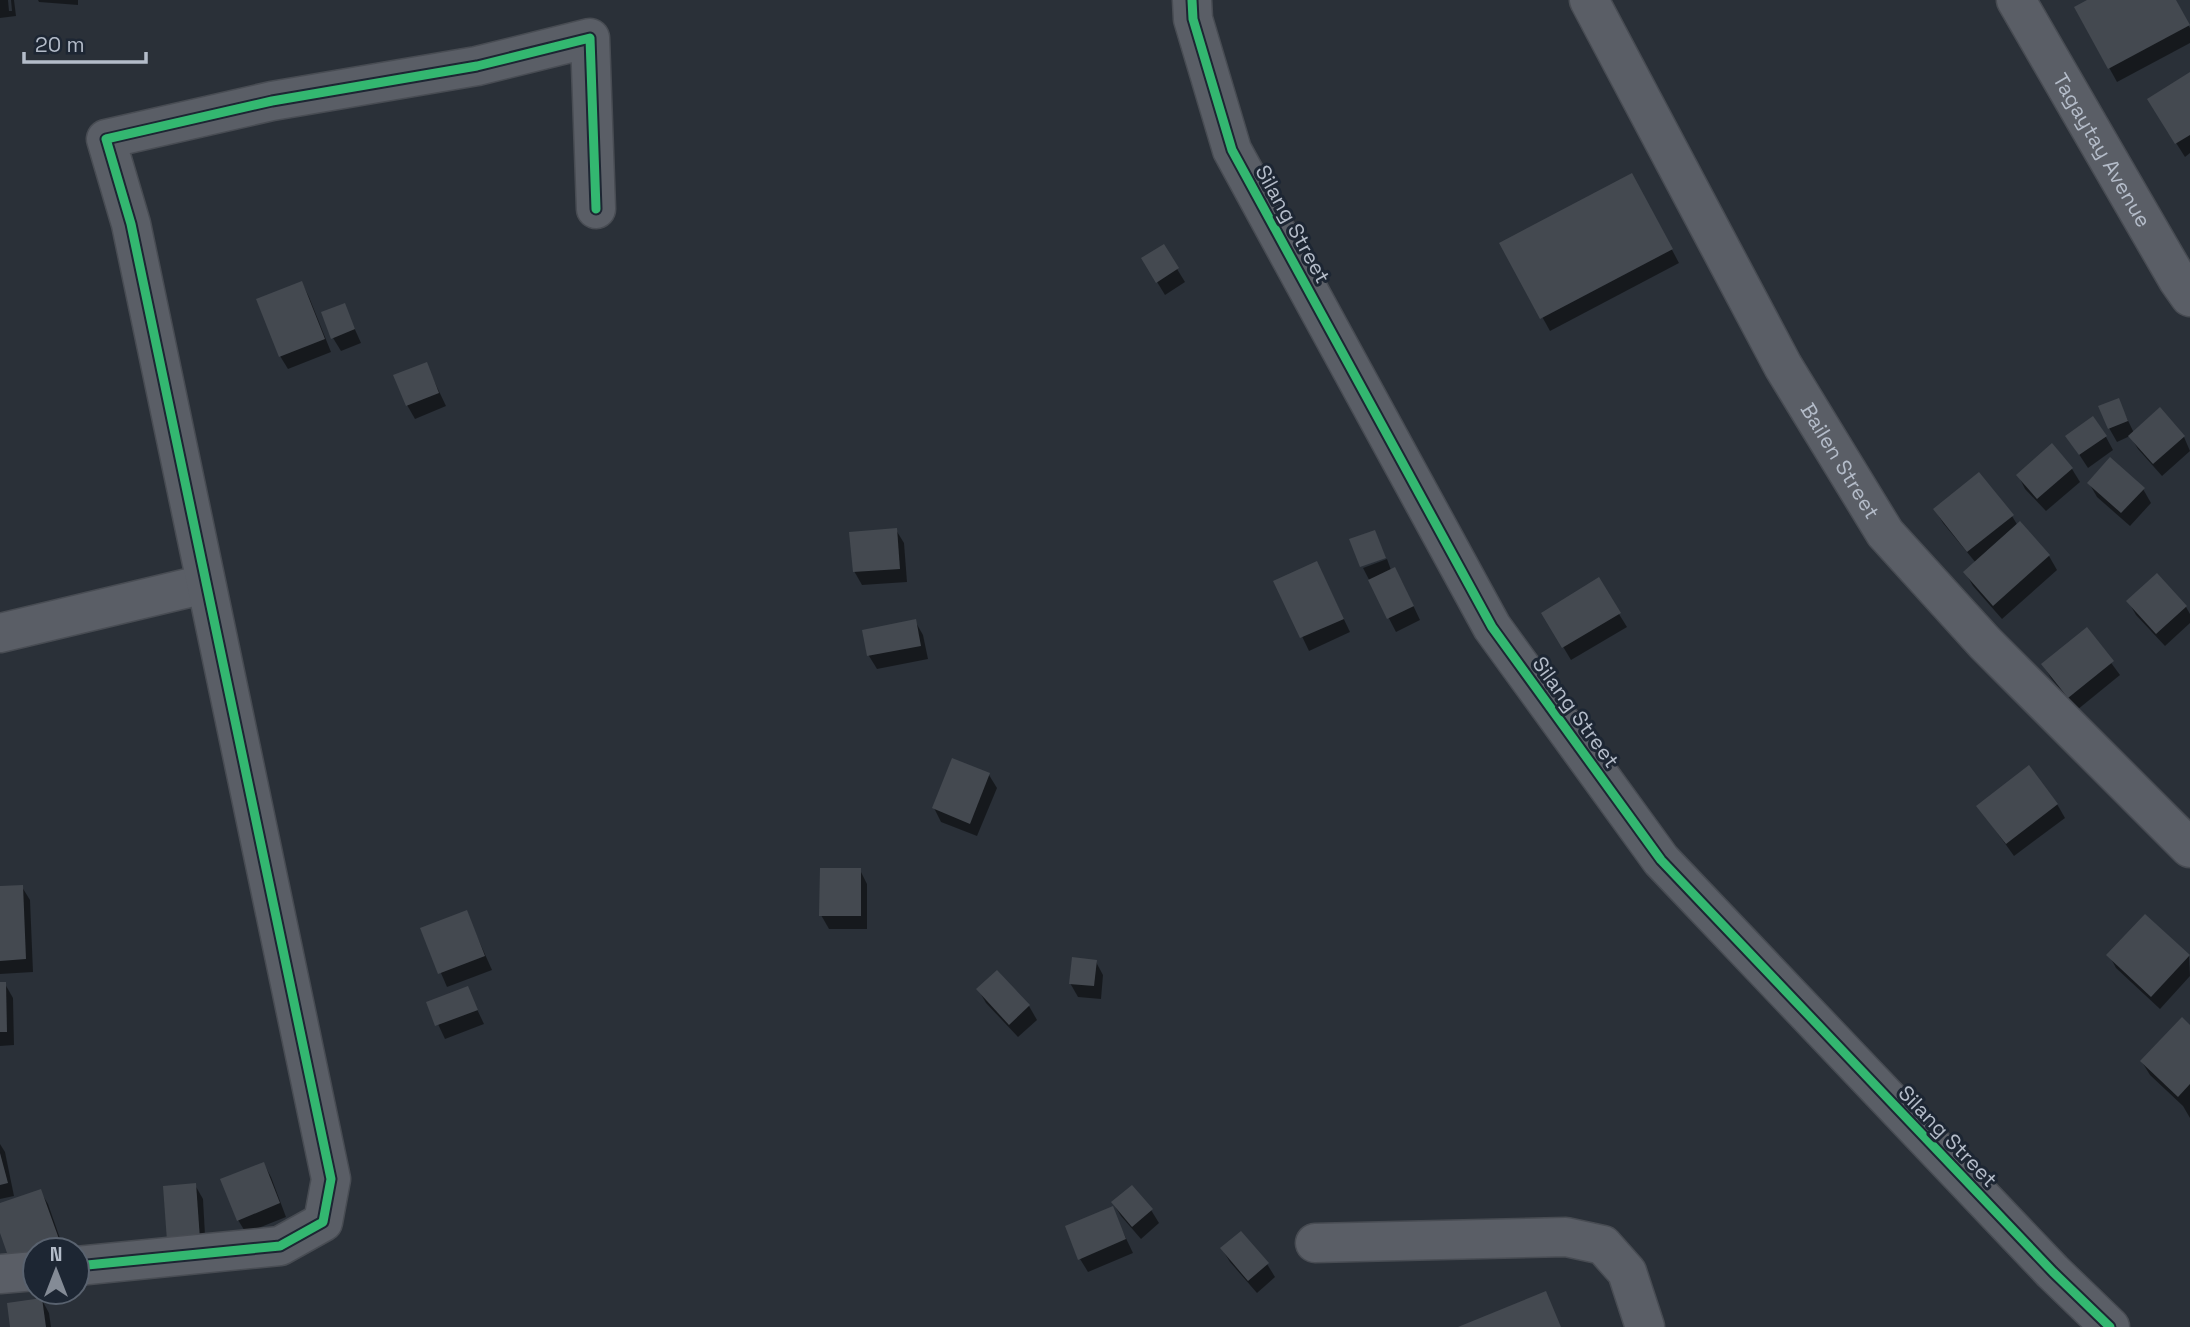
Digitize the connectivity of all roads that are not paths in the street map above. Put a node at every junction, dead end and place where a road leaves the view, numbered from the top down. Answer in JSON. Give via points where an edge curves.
{"nodes":[{"id":1,"x":1192,"y":0,"type":"edge"},
{"id":2,"x":1589,"y":0,"type":"edge"},
{"id":3,"x":2016,"y":0,"type":"edge"},
{"id":4,"x":596,"y":209,"type":"dead end"},
{"id":5,"x":2190,"y":297,"type":"edge"},
{"id":6,"x":205,"y":583,"type":"junction"},
{"id":7,"x":0,"y":633,"type":"edge"},
{"id":8,"x":2190,"y":848,"type":"edge"},
{"id":9,"x":1315,"y":1243,"type":"dead end"},
{"id":10,"x":91,"y":1265,"type":"edge"},
{"id":11,"x":21,"y":1272,"type":"edge"},
{"id":12,"x":0,"y":1274,"type":"edge"},
{"id":13,"x":1645,"y":1327,"type":"edge"},
{"id":14,"x":2110,"y":1327,"type":"edge"}],
"edges":[{"from":1,"to":14,"type":"street","name":"Silang Street","via":[[1193,19],[1232,150],[1492,627],[1661,860]]},
{"from":2,"to":8,"type":"street","name":"Bailen Street","via":[[1783,366],[1885,533],[1985,643]]},
{"from":3,"to":5,"type":"street","name":"Tagaytay Avenue"},
{"from":4,"to":6,"type":"street","via":[[590,38],[477,66],[272,101],[106,139],[131,224]]},
{"from":6,"to":7,"type":"street"},
{"from":6,"to":10,"type":"street","via":[[331,1179],[323,1222],[280,1245]]},
{"from":9,"to":13,"type":"street","via":[[1566,1237],[1603,1245],[1627,1272]]},
{"from":11,"to":12,"type":"street"}]}
